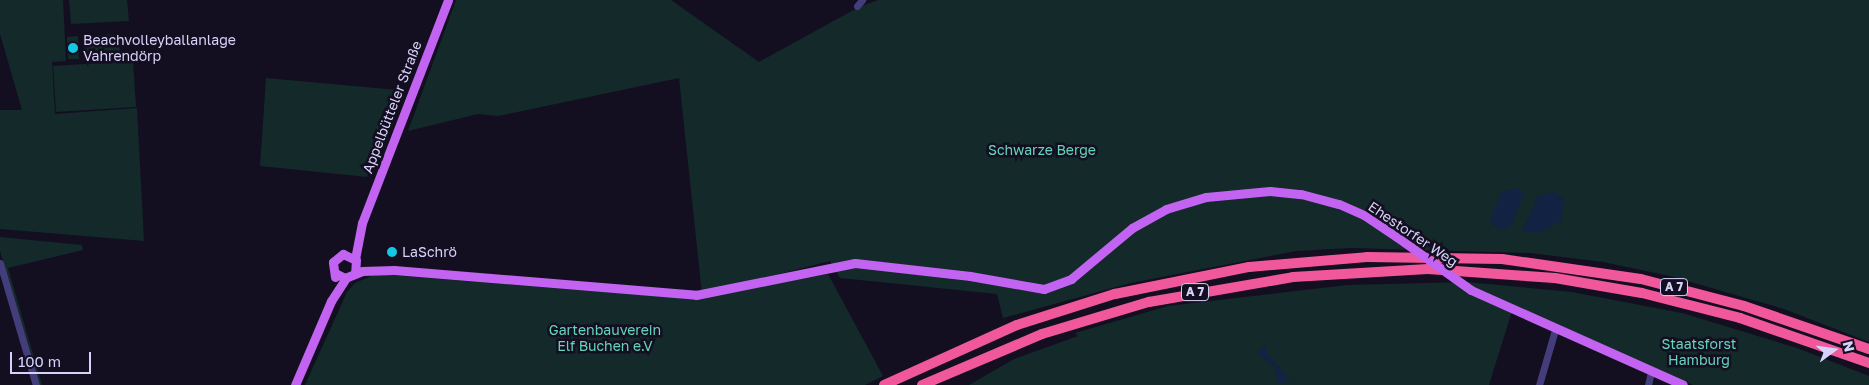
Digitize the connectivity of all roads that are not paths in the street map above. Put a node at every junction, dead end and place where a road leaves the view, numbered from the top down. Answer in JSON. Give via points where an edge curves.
{"nodes":[{"id":1,"x":448,"y":0,"type":"edge"},
{"id":2,"x":362,"y":223,"type":"junction"},
{"id":3,"x":342,"y":254,"type":"junction"},
{"id":4,"x":356,"y":260,"type":"junction"},
{"id":5,"x":0,"y":263,"type":"edge"},
{"id":6,"x":394,"y":270,"type":"junction"},
{"id":7,"x":335,"y":273,"type":"junction"},
{"id":8,"x":355,"y":273,"type":"junction"},
{"id":9,"x":346,"y":278,"type":"junction"},
{"id":10,"x":331,"y":301,"type":"junction"},
{"id":11,"x":1555,"y":330,"type":"junction"},
{"id":12,"x":1869,"y":349,"type":"edge"},
{"id":13,"x":1869,"y":363,"type":"edge"},
{"id":14,"x":1651,"y":372,"type":"junction"},
{"id":15,"x":36,"y":385,"type":"edge"},
{"id":16,"x":295,"y":385,"type":"edge"},
{"id":17,"x":884,"y":385,"type":"edge"},
{"id":18,"x":922,"y":385,"type":"edge"},
{"id":19,"x":1540,"y":385,"type":"edge"},
{"id":20,"x":1648,"y":385,"type":"edge"},
{"id":21,"x":1684,"y":385,"type":"edge"}],
"edges":[{"from":1,"to":2,"type":"main road","name":"Appelbütteler Straße"},
{"from":2,"to":3,"type":"main road","name":"Appelbütteler Straße"},
{"from":2,"to":4,"type":"main road","name":"Appelbütteler Straße"},
{"from":3,"to":4,"type":"main road"},
{"from":3,"to":7,"type":"main road","via":[[333,261]]},
{"from":4,"to":6,"type":"main road"},
{"from":4,"to":8,"type":"main road"},
{"from":5,"to":15,"type":"street"},
{"from":6,"to":8,"type":"main road"},
{"from":6,"to":11,"type":"main road","name":"Ehestorfer Weg","bridge":true,"via":[[696,295],[831,266],[866,264],[970,276],[1036,289],[1050,288],[1071,278],[1151,216],[1189,201],[1270,191],[1315,197],[1358,212],[1471,290]]},
{"from":7,"to":9,"type":"main road"},
{"from":7,"to":10,"type":"main road"},
{"from":8,"to":9,"type":"main road"},
{"from":9,"to":10,"type":"main road"},
{"from":10,"to":16,"type":"main road"},
{"from":11,"to":14,"type":"main road","name":"Ehestorfer Weg"},
{"from":11,"to":19,"type":"street"},
{"from":12,"to":17,"type":"highway","number":"A 7","via":[[1744,306],[1622,276],[1502,259],[1367,257],[1249,267],[1115,294],[1017,325]]},
{"from":13,"to":18,"type":"highway","number":"A 7","via":[[1740,318],[1642,293],[1555,278],[1428,270],[1293,277],[1149,302],[1042,334]]},
{"from":14,"to":20,"type":"street"},
{"from":14,"to":21,"type":"main road","name":"Ehestorfer Weg"}]}
